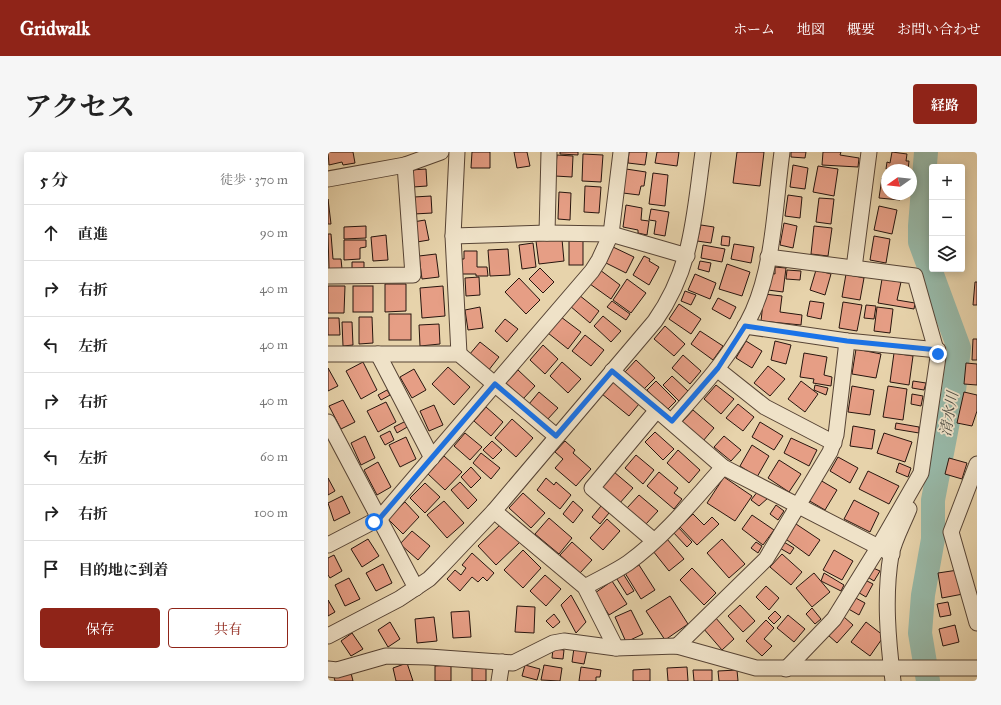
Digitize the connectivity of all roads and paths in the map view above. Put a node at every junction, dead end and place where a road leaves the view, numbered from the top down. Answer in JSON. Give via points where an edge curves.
{"nodes":[{"id":1,"x":441,"y":152,"type":"edge"},
{"id":2,"x":457,"y":152,"type":"edge"},
{"id":3,"x":549,"y":152,"type":"edge"},
{"id":4,"x":621,"y":152,"type":"edge"},
{"id":5,"x":703,"y":152,"type":"edge"},
{"id":6,"x":782,"y":152,"type":"edge"},
{"id":7,"x":869,"y":152,"type":"edge"},
{"id":8,"x":421,"y":155,"type":"edge"},
{"id":9,"x":405,"y":165,"type":"junction"},
{"id":10,"x":328,"y":179,"type":"edge"},
{"id":11,"x":548,"y":233,"type":"junction"},
{"id":12,"x":610,"y":234,"type":"junction"},
{"id":13,"x":453,"y":236,"type":"junction"},
{"id":14,"x":687,"y":256,"type":"junction"},
{"id":15,"x":768,"y":257,"type":"junction"},
{"id":16,"x":854,"y":268,"type":"junction"},
{"id":17,"x":328,"y":276,"type":"edge"},
{"id":18,"x":745,"y":326,"type":"junction"},
{"id":19,"x":847,"y":341,"type":"junction"},
{"id":20,"x":938,"y":350,"type":"junction"},
{"id":21,"x":328,"y":354,"type":"edge"},
{"id":22,"x":378,"y":354,"type":"junction"},
{"id":23,"x":459,"y":354,"type":"junction"},
{"id":24,"x":718,"y":368,"type":"junction"},
{"id":25,"x":612,"y":371,"type":"junction"},
{"id":26,"x":495,"y":384,"type":"junction"},
{"id":27,"x":657,"y":410,"type":"junction"},
{"id":28,"x":672,"y":421,"type":"junction"},
{"id":29,"x":328,"y":422,"type":"edge"},
{"id":30,"x":556,"y":436,"type":"junction"},
{"id":31,"x":834,"y":443,"type":"junction"},
{"id":32,"x":432,"y":458,"type":"junction"},
{"id":33,"x":977,"y":464,"type":"edge"},
{"id":34,"x":722,"y":467,"type":"junction"},
{"id":35,"x":921,"y":473,"type":"junction"},
{"id":36,"x":798,"y":507,"type":"junction"},
{"id":37,"x":494,"y":510,"type":"junction"},
{"id":38,"x":380,"y":518,"type":"junction"},
{"id":39,"x":654,"y":540,"type":"junction"},
{"id":40,"x":328,"y":546,"type":"edge"},
{"id":41,"x":878,"y":548,"type":"junction"},
{"id":42,"x":892,"y":554,"type":"junction"},
{"id":43,"x":585,"y":587,"type":"junction"},
{"id":44,"x":416,"y":588,"type":"junction"},
{"id":45,"x":977,"y":623,"type":"edge"},
{"id":46,"x":328,"y":636,"type":"edge"},
{"id":47,"x":677,"y":646,"type":"junction"},
{"id":48,"x":616,"y":648,"type":"junction"},
{"id":49,"x":502,"y":662,"type":"junction"},
{"id":50,"x":786,"y":668,"type":"junction"},
{"id":51,"x":977,"y":668,"type":"edge"},
{"id":52,"x":328,"y":669,"type":"edge"},
{"id":53,"x":758,"y":674,"type":"edge"},
{"id":54,"x":892,"y":674,"type":"edge"},
{"id":55,"x":500,"y":681,"type":"edge"}],
"edges":[{"from":1,"to":8,"type":"street"},
{"from":2,"to":13,"type":"street"},
{"from":3,"to":11,"type":"street"},
{"from":4,"to":12,"type":"street"},
{"from":5,"to":14,"type":"street"},
{"from":6,"to":15,"type":"street"},
{"from":7,"to":16,"type":"street"},
{"from":8,"to":9,"type":"street"},
{"from":9,"to":10,"type":"street"},
{"from":9,"to":17,"type":"street","via":[[413,275]]},
{"from":11,"to":12,"type":"street"},
{"from":11,"to":13,"type":"street"},
{"from":12,"to":14,"type":"street"},
{"from":12,"to":26,"type":"street","via":[[599,260],[584,281]]},
{"from":13,"to":23,"type":"street"},
{"from":14,"to":25,"type":"street","via":[[676,287],[663,310]]},
{"from":15,"to":16,"type":"street"},
{"from":15,"to":18,"type":"street","via":[[759,293]]},
{"from":16,"to":20,"type":"street","via":[[915,276]]},
{"from":18,"to":19,"type":"street"},
{"from":18,"to":24,"type":"street"},
{"from":19,"to":20,"type":"street"},
{"from":19,"to":31,"type":"street"},
{"from":20,"to":35,"type":"street","via":[[938,366]]},
{"from":21,"to":22,"type":"street"},
{"from":22,"to":23,"type":"street"},
{"from":22,"to":32,"type":"street"},
{"from":23,"to":26,"type":"street"},
{"from":24,"to":28,"type":"street"},
{"from":24,"to":31,"type":"street","via":[[765,407]]},
{"from":25,"to":27,"type":"street"},
{"from":25,"to":30,"type":"street"},
{"from":26,"to":30,"type":"street"},
{"from":26,"to":32,"type":"street"},
{"from":27,"to":28,"type":"street"},
{"from":27,"to":39,"type":"street","via":[[592,488]]},
{"from":28,"to":34,"type":"street"},
{"from":29,"to":38,"type":"street"},
{"from":30,"to":37,"type":"street"},
{"from":31,"to":36,"type":"street"},
{"from":32,"to":38,"type":"street"},
{"from":33,"to":45,"type":"street","via":[[951,532]]},
{"from":34,"to":36,"type":"street"},
{"from":34,"to":39,"type":"street","via":[[680,516]]},
{"from":35,"to":41,"type":"street"},
{"from":35,"to":42,"type":"street"},
{"from":36,"to":41,"type":"street"},
{"from":36,"to":47,"type":"street","via":[[766,559]]},
{"from":37,"to":43,"type":"street"},
{"from":37,"to":44,"type":"street","via":[[440,568]]},
{"from":38,"to":40,"type":"street"},
{"from":38,"to":44,"type":"street"},
{"from":39,"to":43,"type":"street","via":[[628,563]]},
{"from":41,"to":42,"type":"street"},
{"from":41,"to":50,"type":"street","via":[[834,618]]},
{"from":42,"to":54,"type":"street","via":[[889,588]]},
{"from":43,"to":48,"type":"street"},
{"from":44,"to":46,"type":"street"},
{"from":47,"to":48,"type":"street"},
{"from":47,"to":53,"type":"street"},
{"from":48,"to":49,"type":"street","via":[[558,641],[513,663]]},
{"from":49,"to":52,"type":"street","via":[[386,656],[337,670]]},
{"from":49,"to":55,"type":"street"},
{"from":50,"to":53,"type":"street"},
{"from":50,"to":54,"type":"street"},
{"from":51,"to":54,"type":"street"}]}
